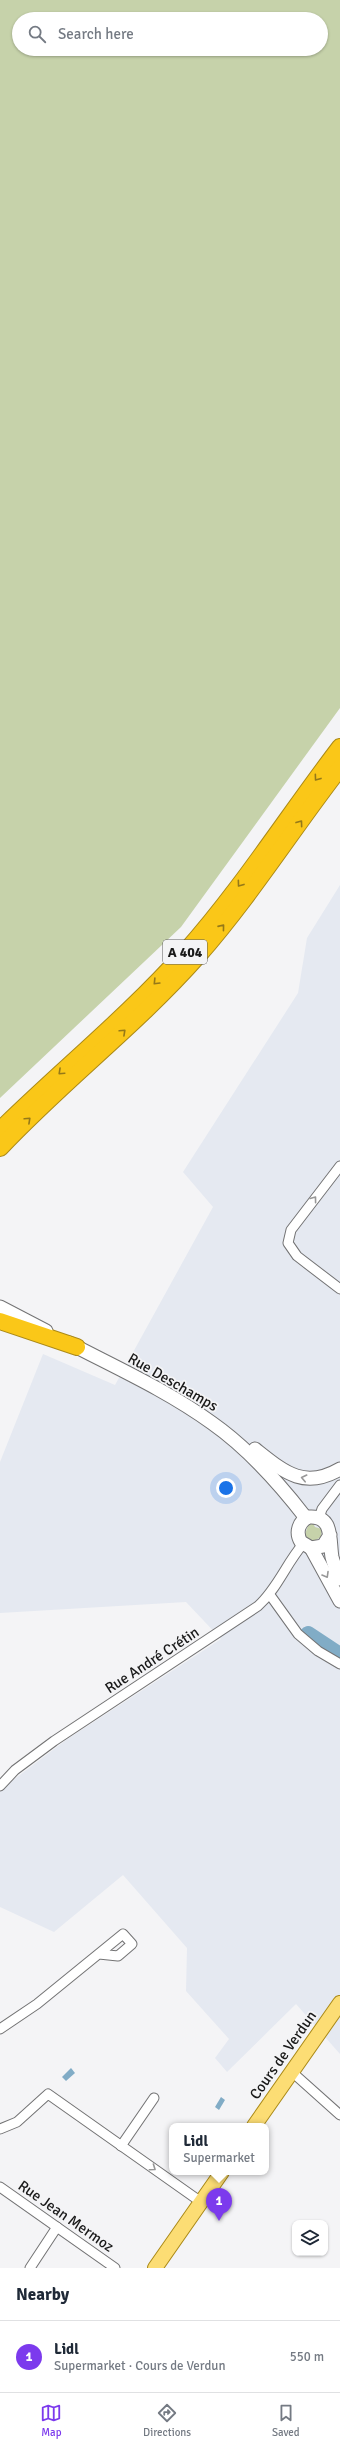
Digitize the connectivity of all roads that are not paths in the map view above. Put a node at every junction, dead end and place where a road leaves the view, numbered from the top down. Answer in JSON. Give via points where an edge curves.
{"nodes":[{"id":1,"x":340,"y":747,"type":"edge"},
{"id":2,"x":340,"y":768,"type":"edge"},
{"id":3,"x":0,"y":1130,"type":"edge"},
{"id":4,"x":0,"y":1148,"type":"edge"},
{"id":5,"x":340,"y":1166,"type":"edge"},
{"id":6,"x":340,"y":1289,"type":"edge"},
{"id":7,"x":0,"y":1307,"type":"edge"},
{"id":8,"x":0,"y":1321,"type":"edge"},
{"id":9,"x":77,"y":1347,"type":"junction"},
{"id":10,"x":156,"y":1388,"type":"junction"},
{"id":11,"x":340,"y":1469,"type":"edge"},
{"id":12,"x":340,"y":1485,"type":"edge"},
{"id":13,"x":306,"y":1518,"type":"junction"},
{"id":14,"x":319,"y":1518,"type":"junction"},
{"id":15,"x":330,"y":1536,"type":"junction"},
{"id":16,"x":307,"y":1546,"type":"junction"},
{"id":17,"x":340,"y":1579,"type":"edge"},
{"id":18,"x":270,"y":1595,"type":"junction"},
{"id":19,"x":340,"y":1601,"type":"edge"},
{"id":20,"x":340,"y":1664,"type":"edge"},
{"id":21,"x":0,"y":1786,"type":"edge"},
{"id":22,"x":99,"y":1954,"type":"dead end"},
{"id":23,"x":340,"y":2003,"type":"edge"},
{"id":24,"x":0,"y":2029,"type":"edge"},
{"id":25,"x":292,"y":2072,"type":"junction"},
{"id":26,"x":154,"y":2098,"type":"dead end"},
{"id":27,"x":340,"y":2115,"type":"edge"},
{"id":28,"x":256,"y":2123,"type":"edge"},
{"id":29,"x":0,"y":2129,"type":"edge"},
{"id":30,"x":121,"y":2146,"type":"junction"},
{"id":31,"x":220,"y":2175,"type":"edge"},
{"id":32,"x":0,"y":2187,"type":"edge"},
{"id":33,"x":201,"y":2202,"type":"junction"},
{"id":34,"x":57,"y":2227,"type":"junction"},
{"id":35,"x":30,"y":2268,"type":"edge"},
{"id":36,"x":115,"y":2268,"type":"edge"},
{"id":37,"x":155,"y":2268,"type":"edge"}],
"edges":[{"from":1,"to":3,"type":"highway","number":"A 404","one_way":true,"via":[[238,887],[183,953],[142,997]]},
{"from":4,"to":2,"type":"highway","number":"A 404","one_way":true,"via":[[136,1019],[198,956],[238,907]]},
{"from":6,"to":5,"type":"street","one_way":true,"via":[[291,1251],[288,1243],[291,1230]]},
{"from":7,"to":9,"type":"main road","name":"Rue Deschamps"},
{"from":8,"to":9,"type":"highway"},
{"from":9,"to":10,"type":"main road","name":"Rue Deschamps"},
{"from":11,"to":10,"type":"main road","one_way":true,"via":[[322,1478],[312,1479],[303,1479],[282,1470],[230,1428]]},
{"from":10,"to":13,"type":"main road","name":"Rue Deschamps","via":[[234,1440],[260,1464]]},
{"from":12,"to":14,"type":"street","via":[[322,1509]]},
{"from":13,"to":14,"type":"main road"},
{"from":13,"to":16,"type":"main road","via":[[301,1522],[297,1533]]},
{"from":14,"to":15,"type":"main road","via":[[326,1522]]},
{"from":15,"to":16,"type":"main road","via":[[323,1546]]},
{"from":15,"to":17,"type":"main road","via":[[333,1558]]},
{"from":16,"to":18,"type":"street","name":"Rue André Crétin","via":[[287,1565]]},
{"from":16,"to":19,"type":"main road","one_way":true},
{"from":18,"to":20,"type":"street","via":[[298,1634],[318,1651]]},
{"from":18,"to":21,"type":"street","name":"Rue André Crétin","via":[[215,1636],[54,1741],[15,1770]]},
{"from":22,"to":24,"type":"street","via":[[37,2004]]},
{"from":23,"to":25,"type":"main road","name":"Cours de Verdun"},
{"from":25,"to":27,"type":"street"},
{"from":25,"to":28,"type":"main road","name":"Cours de Verdun"},
{"from":26,"to":30,"type":"street"},
{"from":29,"to":30,"type":"street","via":[[17,2122],[48,2094]]},
{"from":30,"to":33,"type":"street","one_way":true},
{"from":31,"to":33,"type":"main road"},
{"from":32,"to":34,"type":"street","name":"Rue Jean Mermoz"},
{"from":33,"to":37,"type":"main road"},
{"from":34,"to":35,"type":"street"},
{"from":34,"to":36,"type":"street","name":"Rue Jean Mermoz"}]}
